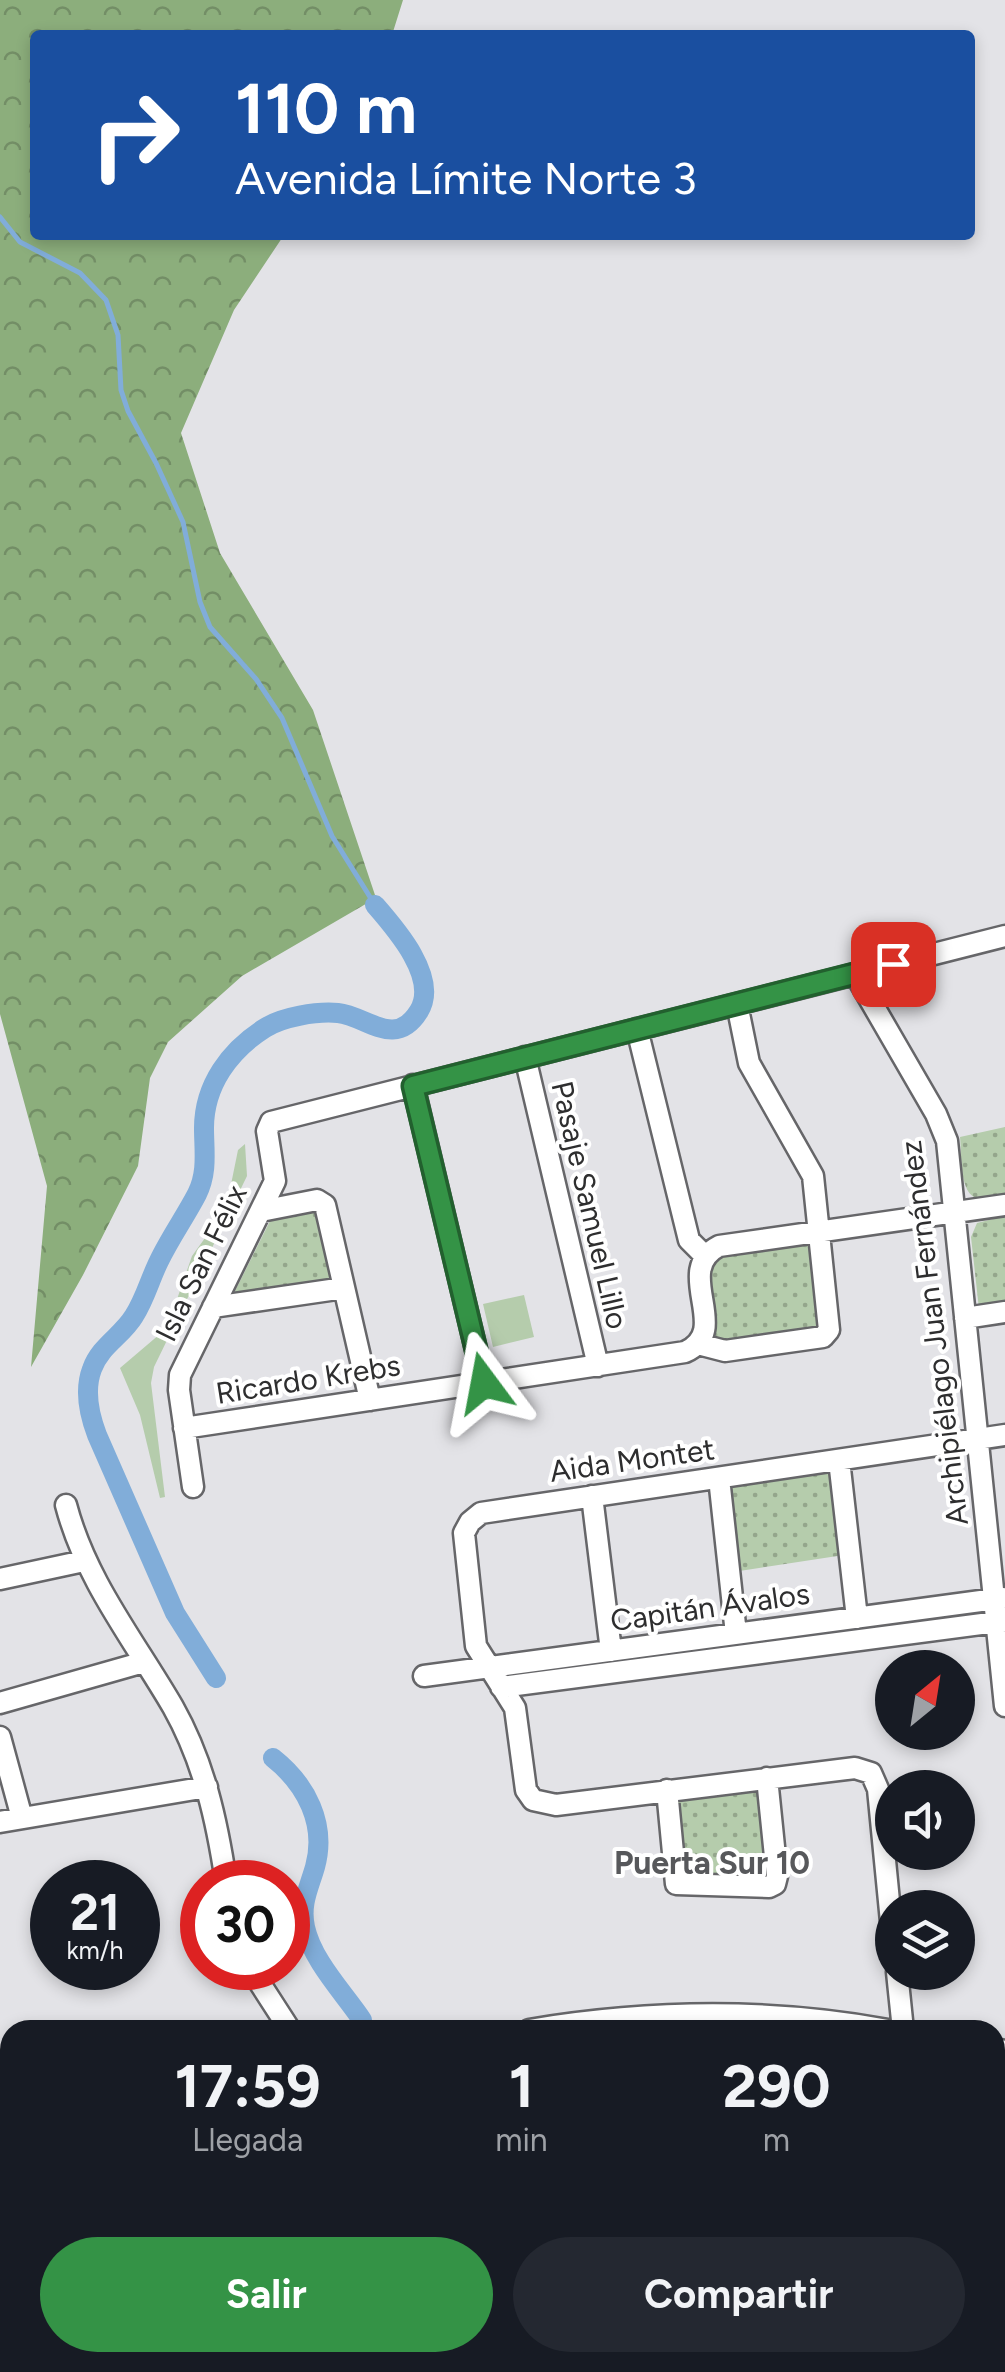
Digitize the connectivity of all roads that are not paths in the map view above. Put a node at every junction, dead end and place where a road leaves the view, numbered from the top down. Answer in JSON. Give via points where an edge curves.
{"nodes":[{"id":1,"x":1005,"y":936,"type":"edge"},
{"id":2,"x":855,"y":974,"type":"junction"},
{"id":3,"x":737,"y":1004,"type":"junction"},
{"id":4,"x":638,"y":1029,"type":"junction"},
{"id":5,"x":525,"y":1057,"type":"junction"},
{"id":6,"x":413,"y":1086,"type":"junction"},
{"id":7,"x":1005,"y":1205,"type":"edge"},
{"id":8,"x":262,"y":1211,"type":"junction"},
{"id":9,"x":955,"y":1212,"type":"junction"},
{"id":10,"x":819,"y":1231,"type":"junction"},
{"id":11,"x":705,"y":1256,"type":"junction"},
{"id":12,"x":344,"y":1288,"type":"junction"},
{"id":13,"x":213,"y":1307,"type":"junction"},
{"id":14,"x":1005,"y":1312,"type":"edge"},
{"id":15,"x":965,"y":1318,"type":"junction"},
{"id":16,"x":698,"y":1344,"type":"junction"},
{"id":17,"x":598,"y":1366,"type":"junction"},
{"id":18,"x":484,"y":1383,"type":"junction"},
{"id":19,"x":370,"y":1400,"type":"junction"},
{"id":20,"x":184,"y":1428,"type":"junction"},
{"id":21,"x":1005,"y":1435,"type":"edge"},
{"id":22,"x":978,"y":1439,"type":"junction"},
{"id":23,"x":839,"y":1460,"type":"junction"},
{"id":24,"x":719,"y":1478,"type":"junction"},
{"id":25,"x":193,"y":1487,"type":"dead end"},
{"id":26,"x":592,"y":1496,"type":"junction"},
{"id":27,"x":66,"y":1504,"type":"dead end"},
{"id":28,"x":84,"y":1561,"type":"junction"},
{"id":29,"x":0,"y":1579,"type":"edge"},
{"id":30,"x":999,"y":1599,"type":"edge"},
{"id":31,"x":857,"y":1618,"type":"junction"},
{"id":32,"x":1001,"y":1622,"type":"edge"},
{"id":33,"x":736,"y":1634,"type":"junction"},
{"id":34,"x":611,"y":1650,"type":"junction"},
{"id":35,"x":144,"y":1662,"type":"junction"},
{"id":36,"x":488,"y":1667,"type":"junction"},
{"id":37,"x":424,"y":1676,"type":"dead end"},
{"id":38,"x":501,"y":1688,"type":"junction"},
{"id":39,"x":0,"y":1703,"type":"edge"},
{"id":40,"x":1005,"y":1706,"type":"edge"},
{"id":41,"x":0,"y":1737,"type":"edge"},
{"id":42,"x":767,"y":1778,"type":"junction"},
{"id":43,"x":206,"y":1788,"type":"junction"},
{"id":44,"x":667,"y":1790,"type":"junction"},
{"id":45,"x":22,"y":1818,"type":"junction"},
{"id":46,"x":0,"y":1822,"type":"edge"},
{"id":47,"x":221,"y":1860,"type":"edge"},
{"id":48,"x":888,"y":1890,"type":"edge"},
{"id":49,"x":264,"y":1990,"type":"edge"},
{"id":50,"x":899,"y":1990,"type":"edge"},
{"id":51,"x":284,"y":2020,"type":"edge"},
{"id":52,"x":902,"y":2020,"type":"edge"}],
"edges":[{"from":1,"to":2,"type":"street"},
{"from":2,"to":3,"type":"street"},
{"from":2,"to":9,"type":"street","name":"Archipiélago Juan Fernández","via":[[942,1127]]},
{"from":3,"to":4,"type":"street"},
{"from":3,"to":10,"type":"street","via":[[749,1063],[813,1176]]},
{"from":4,"to":5,"type":"street"},
{"from":4,"to":11,"type":"street","via":[[689,1240]]},
{"from":5,"to":6,"type":"street"},
{"from":5,"to":17,"type":"street","name":"Pasaje Samuel Lillo"},
{"from":6,"to":8,"type":"street","name":"Isla San Félix","via":[[268,1125],[276,1176]]},
{"from":6,"to":18,"type":"street"},
{"from":7,"to":9,"type":"street"},
{"from":8,"to":12,"type":"street","via":[[322,1201]]},
{"from":8,"to":13,"type":"street","name":"Isla San Félix"},
{"from":9,"to":10,"type":"street"},
{"from":9,"to":15,"type":"street","name":"Archipiélago Juan Fernández"},
{"from":10,"to":11,"type":"street","via":[[720,1246]]},
{"from":10,"to":16,"type":"street","name":"Ricardo Krebs","via":[[828,1334],[725,1350]]},
{"from":11,"to":16,"type":"street","via":[[699,1270],[705,1328]]},
{"from":12,"to":13,"type":"street"},
{"from":12,"to":19,"type":"street"},
{"from":13,"to":20,"type":"street","name":"Isla San Félix","via":[[180,1375]]},
{"from":14,"to":15,"type":"street"},
{"from":15,"to":22,"type":"street","name":"Archipiélago Juan Fernández"},
{"from":16,"to":17,"type":"street","name":"Ricardo Krebs","via":[[685,1352]]},
{"from":17,"to":18,"type":"street","name":"Ricardo Krebs"},
{"from":18,"to":19,"type":"street","name":"Ricardo Krebs"},
{"from":19,"to":20,"type":"street","name":"Ricardo Krebs"},
{"from":20,"to":25,"type":"street","name":"Isla San Félix"},
{"from":21,"to":22,"type":"street","name":"Aida Montet"},
{"from":22,"to":23,"type":"street","name":"Aida Montet"},
{"from":22,"to":30,"type":"street","name":"Archipiélago Juan Fernández"},
{"from":23,"to":24,"type":"street","name":"Aida Montet"},
{"from":23,"to":31,"type":"street"},
{"from":24,"to":26,"type":"street","name":"Aida Montet"},
{"from":24,"to":33,"type":"street"},
{"from":26,"to":34,"type":"street"},
{"from":26,"to":36,"type":"street","name":"Aida Montet","via":[[481,1513],[466,1527],[476,1646]]},
{"from":27,"to":28,"type":"street"},
{"from":28,"to":29,"type":"street"},
{"from":28,"to":35,"type":"street"},
{"from":30,"to":31,"type":"street","name":"Capitán Ávalos"},
{"from":30,"to":32,"type":"street","name":"Archipiélago Juan Fernández"},
{"from":31,"to":33,"type":"street","name":"Capitán Ávalos"},
{"from":32,"to":38,"type":"street","name":"Capitán Ávalos"},
{"from":32,"to":40,"type":"street","name":"Archipiélago Juan Fernández"},
{"from":33,"to":34,"type":"street","name":"Capitán Ávalos"},
{"from":34,"to":36,"type":"street","name":"Capitán Ávalos"},
{"from":35,"to":39,"type":"street"},
{"from":35,"to":43,"type":"street","via":[[192,1744]]},
{"from":36,"to":37,"type":"street","name":"Capitán Ávalos"},
{"from":36,"to":38,"type":"street","name":"Aida Montet"},
{"from":38,"to":44,"type":"street","name":"Aida Montet","via":[[514,1708],[533,1800],[556,1806]]},
{"from":41,"to":45,"type":"street"},
{"from":42,"to":44,"type":"street"},
{"from":42,"to":44,"type":"street","via":[[777,1876],[769,1887],[676,1884]]},
{"from":42,"to":48,"type":"street","via":[[855,1768],[872,1773]]},
{"from":43,"to":45,"type":"street"},
{"from":43,"to":47,"type":"street"},
{"from":45,"to":46,"type":"street"},
{"from":49,"to":51,"type":"street"},
{"from":50,"to":52,"type":"street"}]}
